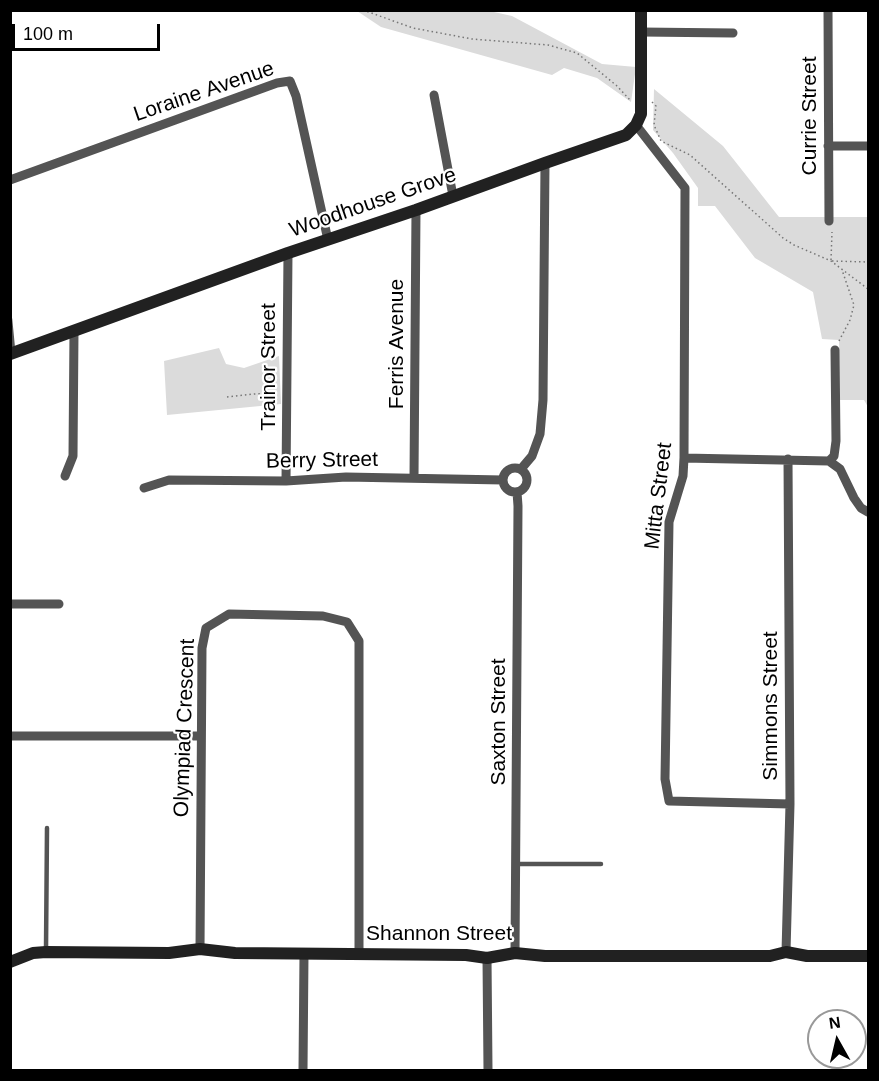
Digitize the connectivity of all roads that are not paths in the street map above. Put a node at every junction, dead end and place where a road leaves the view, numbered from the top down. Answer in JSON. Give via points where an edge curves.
{"nodes":[{"id":1,"x":641,"y":10,"type":"edge"},
{"id":2,"x":828,"y":10,"type":"edge"},
{"id":3,"x":641,"y":32,"type":"junction"},
{"id":4,"x":733,"y":33,"type":"dead end"},
{"id":5,"x":434,"y":95,"type":"dead end"},
{"id":6,"x":636,"y":125,"type":"junction"},
{"id":7,"x":828,"y":146,"type":"junction"},
{"id":8,"x":868,"y":146,"type":"edge"},
{"id":9,"x":545,"y":162,"type":"junction"},
{"id":10,"x":10,"y":180,"type":"edge"},
{"id":11,"x":453,"y":196,"type":"junction"},
{"id":12,"x":416,"y":210,"type":"junction"},
{"id":13,"x":829,"y":221,"type":"road end"},
{"id":14,"x":328,"y":240,"type":"junction"},
{"id":15,"x":288,"y":254,"type":"junction"},
{"id":16,"x":10,"y":319,"type":"edge"},
{"id":17,"x":74,"y":331,"type":"junction"},
{"id":18,"x":835,"y":350,"type":"road end"},
{"id":19,"x":12,"y":354,"type":"edge"},
{"id":20,"x":684,"y":458,"type":"junction"},
{"id":21,"x":789,"y":459,"type":"junction"},
{"id":22,"x":829,"y":461,"type":"junction"},
{"id":23,"x":521,"y":469,"type":"junction"},
{"id":24,"x":65,"y":476,"type":"dead end"},
{"id":25,"x":414,"y":478,"type":"junction"},
{"id":26,"x":503,"y":480,"type":"junction"},
{"id":27,"x":286,"y":481,"type":"junction"},
{"id":28,"x":144,"y":488,"type":"dead end"},
{"id":29,"x":516,"y":492,"type":"junction"},
{"id":30,"x":868,"y":512,"type":"edge"},
{"id":31,"x":10,"y":604,"type":"edge"},
{"id":32,"x":59,"y":604,"type":"dead end"},
{"id":33,"x":10,"y":736,"type":"edge"},
{"id":34,"x":201,"y":736,"type":"junction"},
{"id":35,"x":790,"y":804,"type":"junction"},
{"id":36,"x":47,"y":828,"type":"dead end"},
{"id":37,"x":516,"y":864,"type":"junction"},
{"id":38,"x":601,"y":864,"type":"dead end"},
{"id":39,"x":200,"y":949,"type":"junction"},
{"id":40,"x":46,"y":952,"type":"junction"},
{"id":41,"x":786,"y":952,"type":"junction"},
{"id":42,"x":515,"y":953,"type":"junction"},
{"id":43,"x":304,"y":954,"type":"junction"},
{"id":44,"x":359,"y":954,"type":"junction"},
{"id":45,"x":868,"y":956,"type":"edge"},
{"id":46,"x":488,"y":958,"type":"junction"},
{"id":47,"x":10,"y":962,"type":"edge"},
{"id":48,"x":303,"y":1071,"type":"edge"},
{"id":49,"x":488,"y":1071,"type":"edge"}],
"edges":[{"from":1,"to":3,"type":"street"},
{"from":2,"to":7,"type":"street","name":"Currie Street"},
{"from":3,"to":4,"type":"street"},
{"from":3,"to":6,"type":"street","via":[[641,114]]},
{"from":5,"to":11,"type":"street"},
{"from":6,"to":9,"type":"street","name":"Woodhouse Grove","via":[[626,135]]},
{"from":6,"to":20,"type":"street","name":"Mitta Street","via":[[685,188]]},
{"from":7,"to":8,"type":"street"},
{"from":7,"to":13,"type":"street","name":"Currie Street"},
{"from":9,"to":11,"type":"street","name":"Woodhouse Grove"},
{"from":9,"to":23,"type":"street","via":[[543,400],[540,434],[532,456]]},
{"from":10,"to":14,"type":"street","name":"Loraine Avenue","via":[[290,81]]},
{"from":11,"to":12,"type":"street","name":"Woodhouse Grove"},
{"from":12,"to":14,"type":"street","name":"Woodhouse Grove"},
{"from":12,"to":25,"type":"street","name":"Ferris Avenue"},
{"from":14,"to":15,"type":"street","name":"Woodhouse Grove"},
{"from":15,"to":17,"type":"street","name":"Woodhouse Grove"},
{"from":15,"to":27,"type":"street","name":"Trainor Street"},
{"from":16,"to":19,"type":"lane"},
{"from":17,"to":19,"type":"street","name":"Woodhouse Grove"},
{"from":17,"to":24,"type":"street","via":[[73,456]]},
{"from":18,"to":22,"type":"street","via":[[836,441],[834,456]]},
{"from":20,"to":21,"type":"street"},
{"from":20,"to":35,"type":"street","name":"Mitta Street","via":[[683,476],[669,522],[665,779],[669,801]]},
{"from":21,"to":22,"type":"street"},
{"from":21,"to":35,"type":"street","name":"Simmons Street"},
{"from":22,"to":30,"type":"street","via":[[840,469],[854,498]]},
{"from":23,"to":26,"type":"street","via":[[510,468]]},
{"from":23,"to":29,"type":"street","via":[[527,476],[526,486]]},
{"from":25,"to":26,"type":"street","name":"Berry Street"},
{"from":25,"to":27,"type":"street","name":"Berry Street"},
{"from":26,"to":29,"type":"street","via":[[506,488]]},
{"from":27,"to":28,"type":"street","name":"Berry Street","via":[[169,480]]},
{"from":29,"to":37,"type":"street","name":"Saxton Street"},
{"from":31,"to":32,"type":"street"},
{"from":33,"to":34,"type":"street"},
{"from":34,"to":39,"type":"street","name":"Olympiad Crescent"},
{"from":34,"to":44,"type":"street","name":"Olympiad Crescent","via":[[202,648],[206,628],[229,614],[323,616],[347,622],[359,641]]},
{"from":35,"to":41,"type":"street","name":"Simmons Street"},
{"from":36,"to":40,"type":"lane"},
{"from":37,"to":38,"type":"lane"},
{"from":37,"to":42,"type":"street","name":"Saxton Street"},
{"from":39,"to":40,"type":"street","name":"Shannon Street","via":[[169,953]]},
{"from":39,"to":43,"type":"street","name":"Shannon Street"},
{"from":40,"to":47,"type":"street","name":"Shannon Street"},
{"from":41,"to":42,"type":"street","name":"Shannon Street","via":[[770,956]]},
{"from":41,"to":45,"type":"street","name":"Shannon Street"},
{"from":42,"to":46,"type":"street","name":"Shannon Street"},
{"from":43,"to":44,"type":"street","name":"Shannon Street"},
{"from":43,"to":48,"type":"street"},
{"from":44,"to":46,"type":"street","name":"Shannon Street"},
{"from":46,"to":49,"type":"street"}]}
